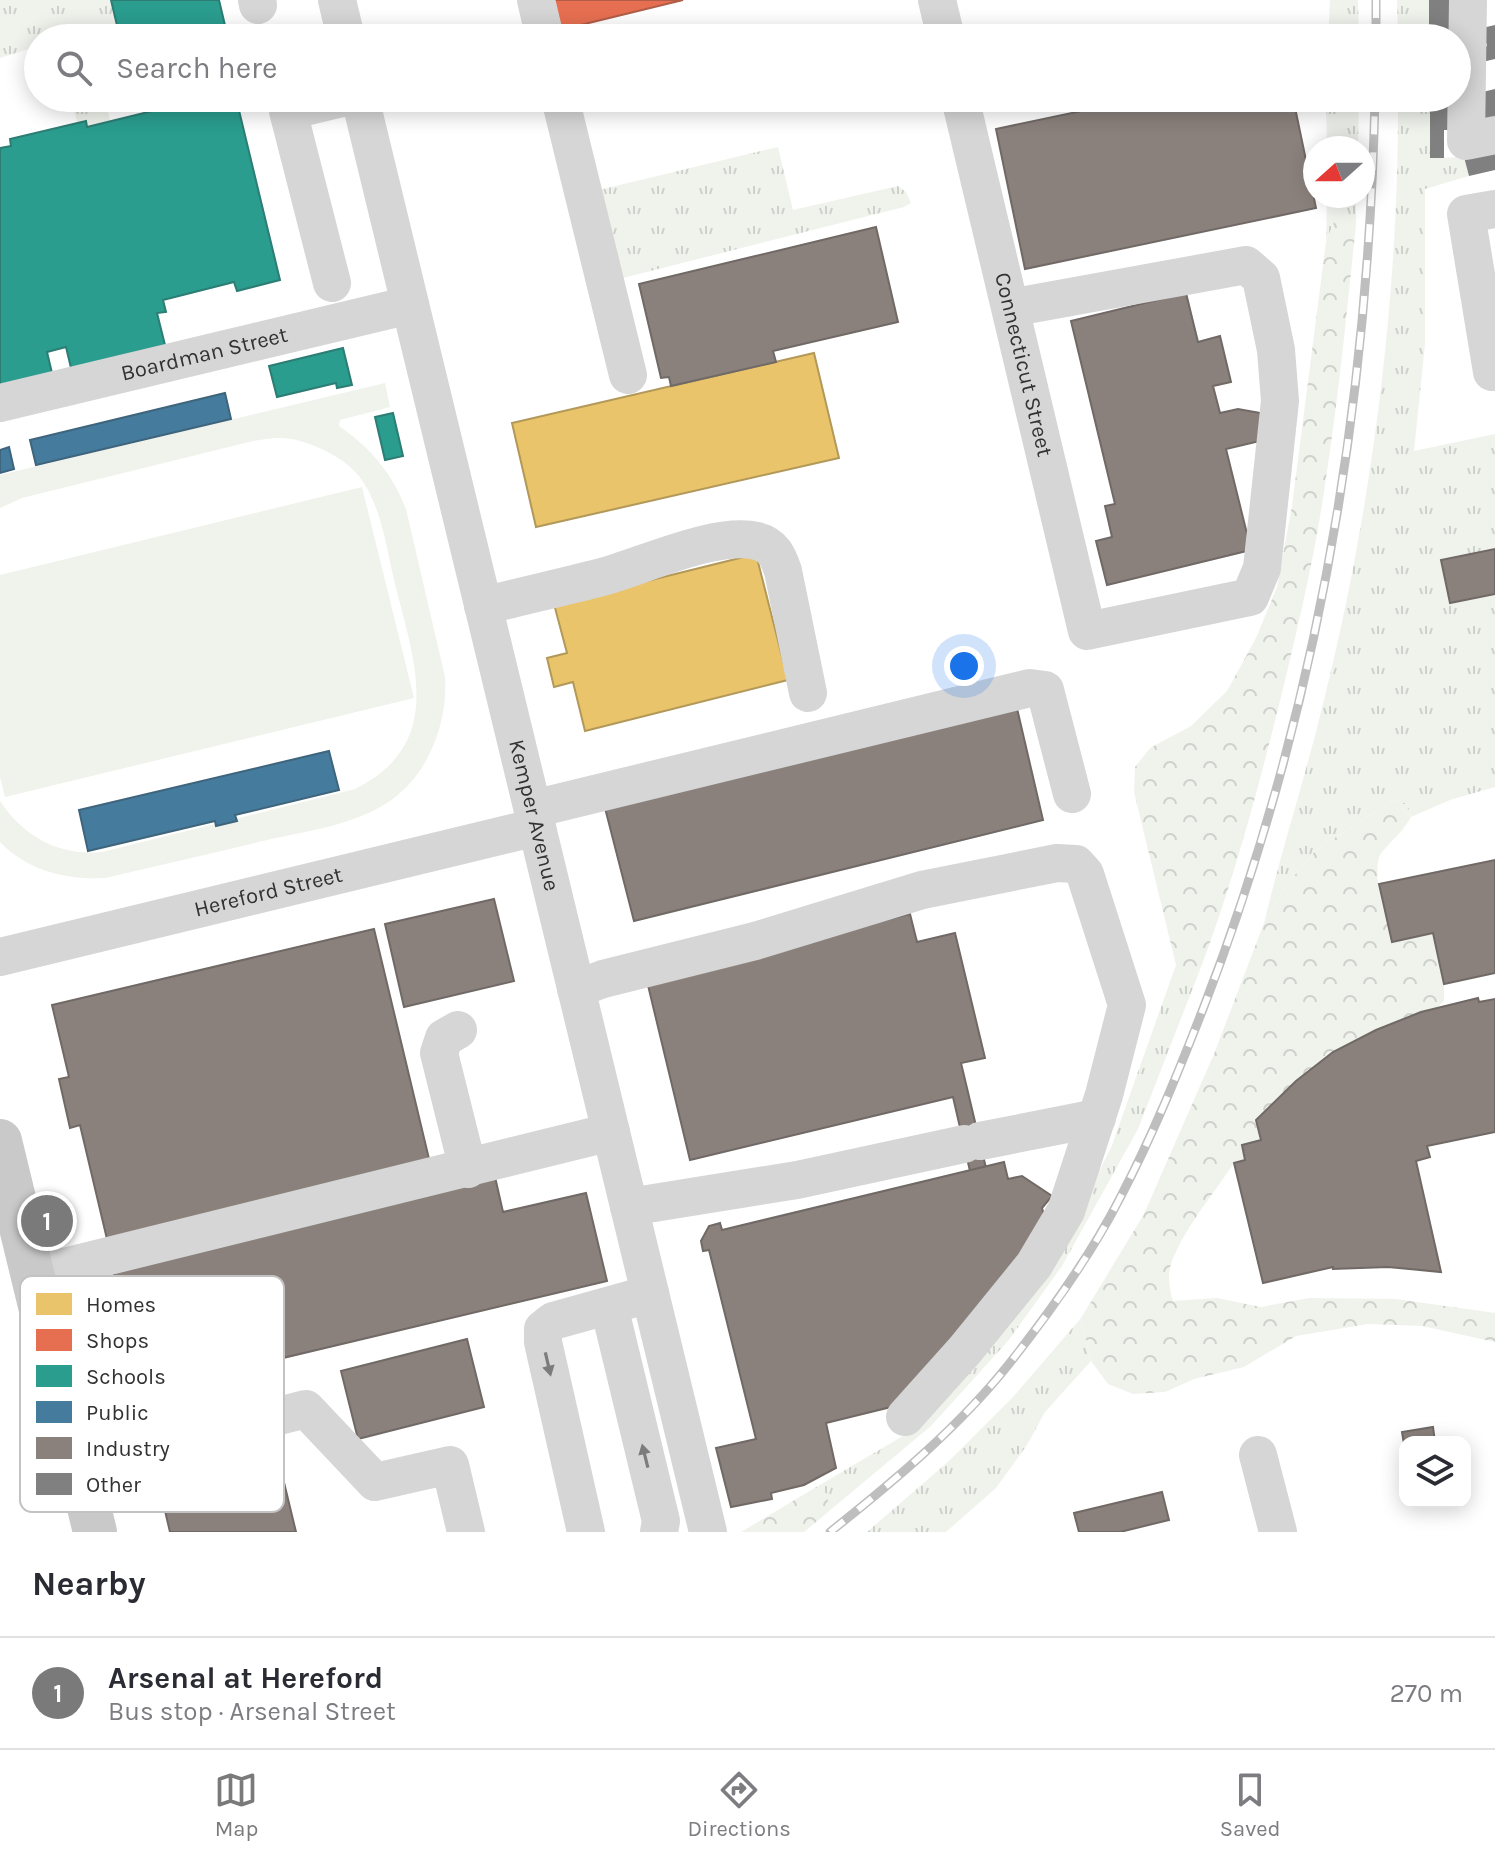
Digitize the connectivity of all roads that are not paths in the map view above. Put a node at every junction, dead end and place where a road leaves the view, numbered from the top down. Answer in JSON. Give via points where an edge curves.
{"nodes":[{"id":1,"x":337,"y":0,"type":"edge"},
{"id":2,"x":536,"y":0,"type":"edge"},
{"id":3,"x":937,"y":0,"type":"edge"},
{"id":4,"x":1477,"y":8,"type":"edge"},
{"id":5,"x":343,"y":24,"type":"edge"},
{"id":6,"x":542,"y":24,"type":"edge"},
{"id":7,"x":943,"y":24,"type":"edge"},
{"id":8,"x":1481,"y":75,"type":"edge"},
{"id":9,"x":288,"y":112,"type":"edge"},
{"id":10,"x":363,"y":112,"type":"edge"},
{"id":11,"x":563,"y":112,"type":"edge"},
{"id":12,"x":963,"y":112,"type":"edge"},
{"id":13,"x":1495,"y":135,"type":"edge"},
{"id":14,"x":1495,"y":209,"type":"edge"},
{"id":15,"x":332,"y":283,"type":"dead end"},
{"id":16,"x":410,"y":305,"type":"junction"},
{"id":17,"x":1010,"y":308,"type":"junction"},
{"id":18,"x":1495,"y":371,"type":"edge"},
{"id":19,"x":628,"y":375,"type":"dead end"},
{"id":20,"x":0,"y":403,"type":"edge"},
{"id":21,"x":483,"y":606,"type":"junction"},
{"id":22,"x":808,"y":693,"type":"dead end"},
{"id":23,"x":1072,"y":794,"type":"dead end"},
{"id":24,"x":535,"y":818,"type":"junction"},
{"id":25,"x":0,"y":957,"type":"edge"},
{"id":26,"x":574,"y":978,"type":"junction"},
{"id":27,"x":458,"y":1030,"type":"dead end"},
{"id":28,"x":1097,"y":1118,"type":"junction"},
{"id":29,"x":611,"y":1132,"type":"junction"},
{"id":30,"x":0,"y":1141,"type":"edge"},
{"id":31,"x":468,"y":1169,"type":"junction"},
{"id":32,"x":629,"y":1207,"type":"junction"},
{"id":33,"x":32,"y":1275,"type":"joint"},
{"id":34,"x":650,"y":1294,"type":"junction"},
{"id":35,"x":609,"y":1306,"type":"junction"},
{"id":36,"x":284,"y":1415,"type":"edge"},
{"id":37,"x":905,"y":1417,"type":"dead end"},
{"id":38,"x":1258,"y":1455,"type":"dead end"},
{"id":39,"x":90,"y":1512,"type":"edge"},
{"id":40,"x":95,"y":1532,"type":"edge"},
{"id":41,"x":466,"y":1532,"type":"edge"},
{"id":42,"x":586,"y":1532,"type":"edge"},
{"id":43,"x":659,"y":1532,"type":"edge"},
{"id":44,"x":708,"y":1532,"type":"edge"},
{"id":45,"x":1278,"y":1532,"type":"edge"}],
"edges":[{"from":1,"to":5,"type":"street"},
{"from":2,"to":6,"type":"street"},
{"from":3,"to":7,"type":"street"},
{"from":4,"to":8,"type":"street"},
{"from":8,"to":13,"type":"street","via":[[1466,141]]},
{"from":9,"to":15,"type":"street"},
{"from":10,"to":16,"type":"street","name":"Kemper Avenue"},
{"from":11,"to":19,"type":"street"},
{"from":12,"to":17,"type":"street","name":"Connecticut Street"},
{"from":14,"to":18,"type":"street","via":[[1466,214]]},
{"from":16,"to":20,"type":"street","name":"Boardman Street"},
{"from":16,"to":21,"type":"street","name":"Kemper Avenue"},
{"from":17,"to":17,"type":"street","name":"Connecticut Street","via":[[1087,631],[1250,597],[1262,568],[1280,401],[1261,278],[1246,265]]},
{"from":21,"to":22,"type":"street","via":[[703,546],[744,539],[760,542],[778,556],[783,571]]},
{"from":21,"to":24,"type":"street","name":"Kemper Avenue"},
{"from":23,"to":24,"type":"street","name":"Hereford Street","via":[[1045,690],[1030,688]]},
{"from":24,"to":25,"type":"street","name":"Hereford Street"},
{"from":24,"to":26,"type":"street","name":"Kemper Avenue"},
{"from":26,"to":28,"type":"street","via":[[603,979],[755,941],[922,890],[1057,863],[1076,864],[1085,874],[1127,1005]]},
{"from":26,"to":29,"type":"street","name":"Kemper Avenue"},
{"from":27,"to":31,"type":"street","via":[[444,1038],[439,1053]]},
{"from":28,"to":32,"type":"street","via":[[797,1180]]},
{"from":28,"to":37,"type":"street","via":[[1066,1211],[1034,1265]]},
{"from":29,"to":31,"type":"street"},
{"from":29,"to":32,"type":"street","name":"Kemper Avenue"},
{"from":30,"to":33,"type":"main road"},
{"from":31,"to":33,"type":"street"},
{"from":32,"to":34,"type":"street","name":"Kemper Avenue"},
{"from":34,"to":35,"type":"street"},
{"from":34,"to":44,"type":"street","name":"Kemper Avenue"},
{"from":35,"to":42,"type":"street","one_way":true,"via":[[553,1321],[543,1329]]},
{"from":43,"to":35,"type":"street","one_way":true,"via":[[661,1521]]},
{"from":36,"to":41,"type":"street","via":[[306,1409],[375,1482],[450,1465]]},
{"from":38,"to":45,"type":"street"},
{"from":39,"to":40,"type":"main road"}]}
